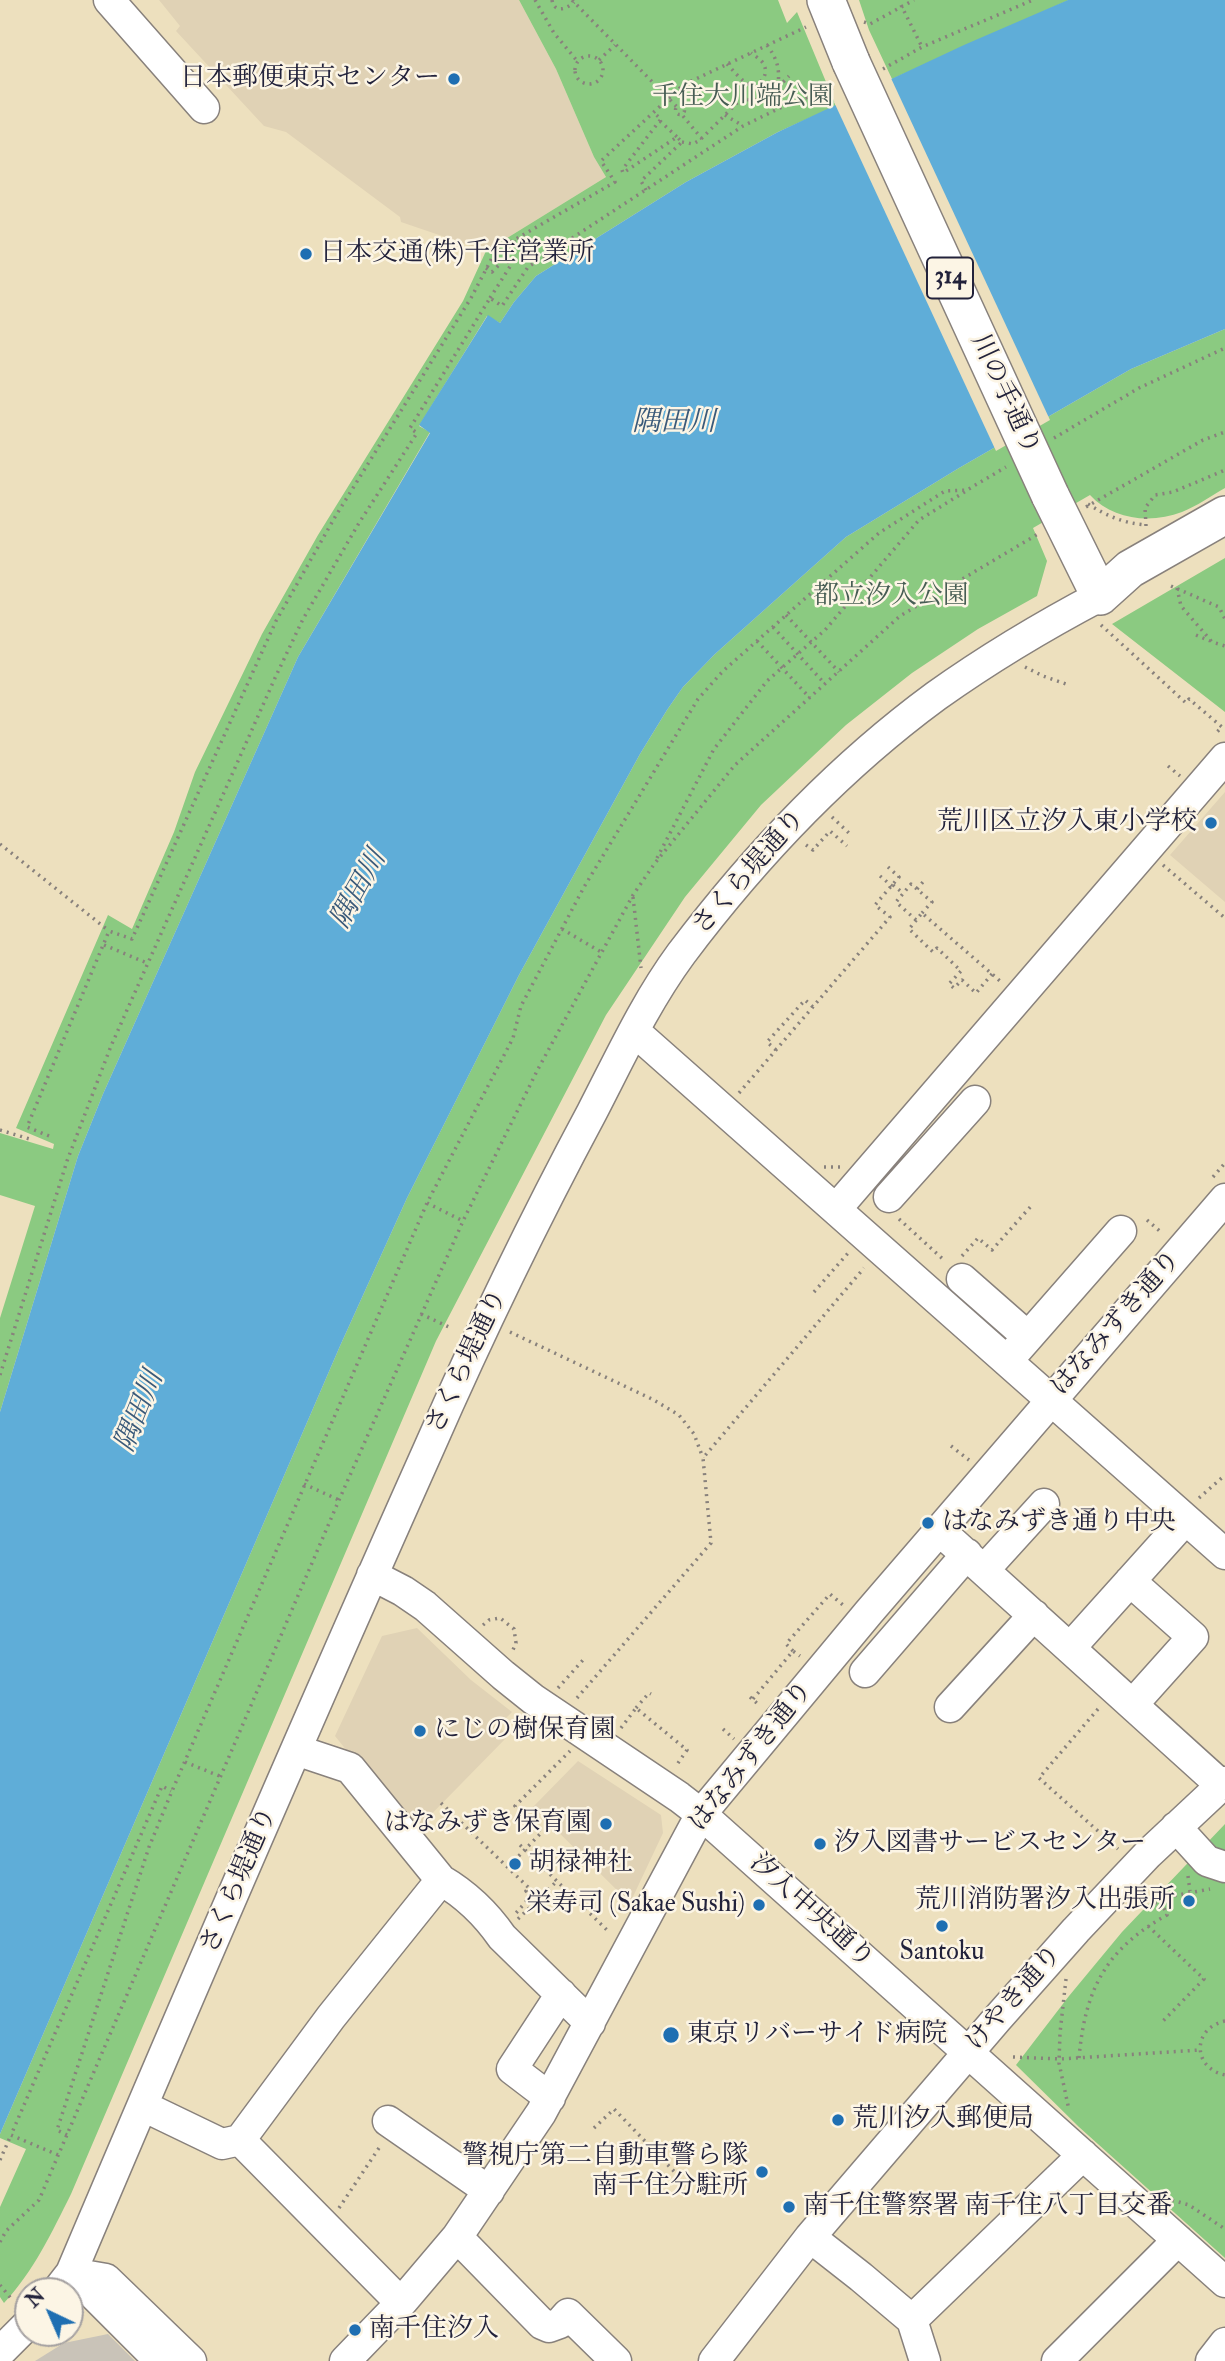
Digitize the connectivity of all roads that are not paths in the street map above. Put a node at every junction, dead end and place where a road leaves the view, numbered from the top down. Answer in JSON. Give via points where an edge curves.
{"nodes":[{"id":1,"x":108,"y":0,"type":"edge"},
{"id":2,"x":817,"y":13,"type":"edge"},
{"id":3,"x":204,"y":108,"type":"dead end"},
{"id":4,"x":1225,"y":515,"type":"edge"},
{"id":5,"x":1225,"y":534,"type":"edge"},
{"id":6,"x":1100,"y":610,"type":"junction"},
{"id":7,"x":1219,"y":747,"type":"edge"},
{"id":8,"x":634,"y":1031,"type":"junction"},
{"id":9,"x":975,"y":1101,"type":"dead end"},
{"id":10,"x":915,"y":1118,"type":"junction"},
{"id":11,"x":939,"y":1140,"type":"junction"},
{"id":12,"x":889,"y":1197,"type":"road end"},
{"id":13,"x":1222,"y":1208,"type":"edge"},
{"id":14,"x":836,"y":1209,"type":"junction"},
{"id":15,"x":1134,"y":1225,"type":"road end"},
{"id":16,"x":958,"y":1268,"type":"road end"},
{"id":17,"x":1028,"y":1337,"type":"junction"},
{"id":18,"x":1007,"y":1361,"type":"junction"},
{"id":19,"x":1051,"y":1401,"type":"junction"},
{"id":20,"x":1044,"y":1504,"type":"dead end"},
{"id":21,"x":1189,"y":1512,"type":"junction"},
{"id":22,"x":939,"y":1530,"type":"junction"},
{"id":23,"x":1225,"y":1554,"type":"edge"},
{"id":24,"x":976,"y":1562,"type":"junction"},
{"id":25,"x":372,"y":1575,"type":"junction"},
{"id":26,"x":1130,"y":1581,"type":"junction"},
{"id":27,"x":1034,"y":1615,"type":"junction"},
{"id":28,"x":1070,"y":1648,"type":"junction"},
{"id":29,"x":865,"y":1672,"type":"dead end"},
{"id":30,"x":1133,"y":1704,"type":"junction"},
{"id":31,"x":950,"y":1707,"type":"dead end"},
{"id":32,"x":296,"y":1750,"type":"junction"},
{"id":33,"x":1223,"y":1784,"type":"edge"},
{"id":34,"x":701,"y":1814,"type":"junction"},
{"id":35,"x":1183,"y":1820,"type":"junction"},
{"id":36,"x":1225,"y":1852,"type":"edge"},
{"id":37,"x":1222,"y":1877,"type":"edge"},
{"id":38,"x":441,"y":1880,"type":"junction"},
{"id":39,"x":561,"y":1994,"type":"junction"},
{"id":40,"x":590,"y":2023,"type":"junction"},
{"id":41,"x":968,"y":2052,"type":"junction"},
{"id":42,"x":550,"y":2098,"type":"junction"},
{"id":43,"x":143,"y":2106,"type":"junction"},
{"id":44,"x":391,"y":2123,"type":"road end"},
{"id":45,"x":240,"y":2140,"type":"junction"},
{"id":46,"x":1083,"y":2155,"type":"junction"},
{"id":47,"x":489,"y":2191,"type":"junction"},
{"id":48,"x":457,"y":2237,"type":"junction"},
{"id":49,"x":810,"y":2237,"type":"junction"},
{"id":50,"x":1178,"y":2240,"type":"junction"},
{"id":51,"x":66,"y":2277,"type":"edge"},
{"id":52,"x":84,"y":2280,"type":"edge"},
{"id":53,"x":1225,"y":2282,"type":"edge"},
{"id":54,"x":84,"y":2298,"type":"edge"},
{"id":55,"x":401,"y":2304,"type":"junction"},
{"id":56,"x":912,"y":2320,"type":"junction"},
{"id":57,"x":14,"y":2326,"type":"edge"},
{"id":58,"x":1225,"y":2343,"type":"edge"},
{"id":59,"x":0,"y":2352,"type":"edge"},
{"id":60,"x":160,"y":2361,"type":"edge"},
{"id":61,"x":191,"y":2361,"type":"edge"},
{"id":62,"x":345,"y":2361,"type":"edge"},
{"id":63,"x":616,"y":2361,"type":"edge"},
{"id":64,"x":714,"y":2361,"type":"edge"},
{"id":65,"x":925,"y":2361,"type":"edge"},
{"id":66,"x":1057,"y":2361,"type":"edge"},
{"id":67,"x":1211,"y":2361,"type":"edge"}],
"edges":[{"from":1,"to":3,"type":"street"},
{"from":2,"to":6,"type":"main road","name":"川の手通り","number":"314","bridge":true,"via":[[855,73],[1065,498]]},
{"from":4,"to":6,"type":"main road","via":[[1130,569]]},
{"from":5,"to":6,"type":"main road"},
{"from":6,"to":8,"type":"street","name":"さくら堤通り","via":[[1003,652],[934,698],[824,790],[700,929]]},
{"from":7,"to":10,"type":"street"},
{"from":8,"to":14,"type":"street"},
{"from":8,"to":25,"type":"street","name":"さくら堤通り","via":[[478,1337]]},
{"from":9,"to":11,"type":"street"},
{"from":10,"to":11,"type":"street"},
{"from":10,"to":14,"type":"street"},
{"from":11,"to":12,"type":"street"},
{"from":13,"to":19,"type":"street","name":"はなみずき通り"},
{"from":14,"to":18,"type":"street"},
{"from":15,"to":17,"type":"street"},
{"from":16,"to":17,"type":"street"},
{"from":17,"to":18,"type":"street"},
{"from":18,"to":19,"type":"street"},
{"from":19,"to":21,"type":"street"},
{"from":19,"to":22,"type":"street","name":"はなみずき通り"},
{"from":20,"to":24,"type":"street"},
{"from":21,"to":23,"type":"street"},
{"from":21,"to":26,"type":"street"},
{"from":22,"to":24,"type":"street"},
{"from":22,"to":34,"type":"street","name":"はなみずき通り"},
{"from":24,"to":27,"type":"street"},
{"from":24,"to":29,"type":"street"},
{"from":25,"to":32,"type":"street","name":"さくら堤通り"},
{"from":25,"to":34,"type":"street","name":"汐入中央通り","via":[[425,1606],[533,1699]]},
{"from":26,"to":28,"type":"street"},
{"from":26,"to":30,"type":"street","via":[[1193,1637]]},
{"from":27,"to":28,"type":"street"},
{"from":27,"to":31,"type":"street"},
{"from":28,"to":30,"type":"street"},
{"from":30,"to":33,"type":"street"},
{"from":32,"to":38,"type":"street","via":[[350,1769]]},
{"from":32,"to":43,"type":"street","name":"さくら堤通り"},
{"from":33,"to":35,"type":"street","name":"けやき通り"},
{"from":34,"to":40,"type":"street","name":"はなみずき通り"},
{"from":34,"to":41,"type":"street","name":"汐入中央通り"},
{"from":35,"to":36,"type":"street"},
{"from":35,"to":37,"type":"street"},
{"from":35,"to":41,"type":"street","name":"けやき通り","via":[[1076,1930]]},
{"from":38,"to":39,"type":"street","via":[[465,1896]]},
{"from":38,"to":45,"type":"street"},
{"from":39,"to":40,"type":"street"},
{"from":39,"to":42,"type":"street","via":[[512,2069]]},
{"from":40,"to":42,"type":"street","name":"はなみずき通り"},
{"from":41,"to":46,"type":"street","name":"汐入中央通り"},
{"from":41,"to":49,"type":"street","name":"けやき通り"},
{"from":42,"to":47,"type":"street","name":"はなみずき通り"},
{"from":43,"to":45,"type":"street","via":[[222,2144]]},
{"from":43,"to":51,"type":"street","name":"さくら堤通り"},
{"from":44,"to":47,"type":"street"},
{"from":45,"to":55,"type":"street"},
{"from":46,"to":50,"type":"street","name":"汐入中央通り"},
{"from":46,"to":56,"type":"street"},
{"from":47,"to":48,"type":"street","name":"はなみずき通り"},
{"from":48,"to":55,"type":"street","name":"はなみずき通り"},
{"from":48,"to":63,"type":"street","via":[[542,2324],[549,2327],[568,2314]]},
{"from":49,"to":56,"type":"street"},
{"from":49,"to":64,"type":"street","name":"けやき通り"},
{"from":50,"to":53,"type":"street","name":"汐入中央通り"},
{"from":50,"to":66,"type":"street"},
{"from":52,"to":61,"type":"street","via":[[106,2278]]},
{"from":54,"to":60,"type":"street"},
{"from":55,"to":62,"type":"street","name":"はなみずき通り"},
{"from":56,"to":65,"type":"street"},
{"from":57,"to":59,"type":"street"},
{"from":58,"to":67,"type":"street"}]}
